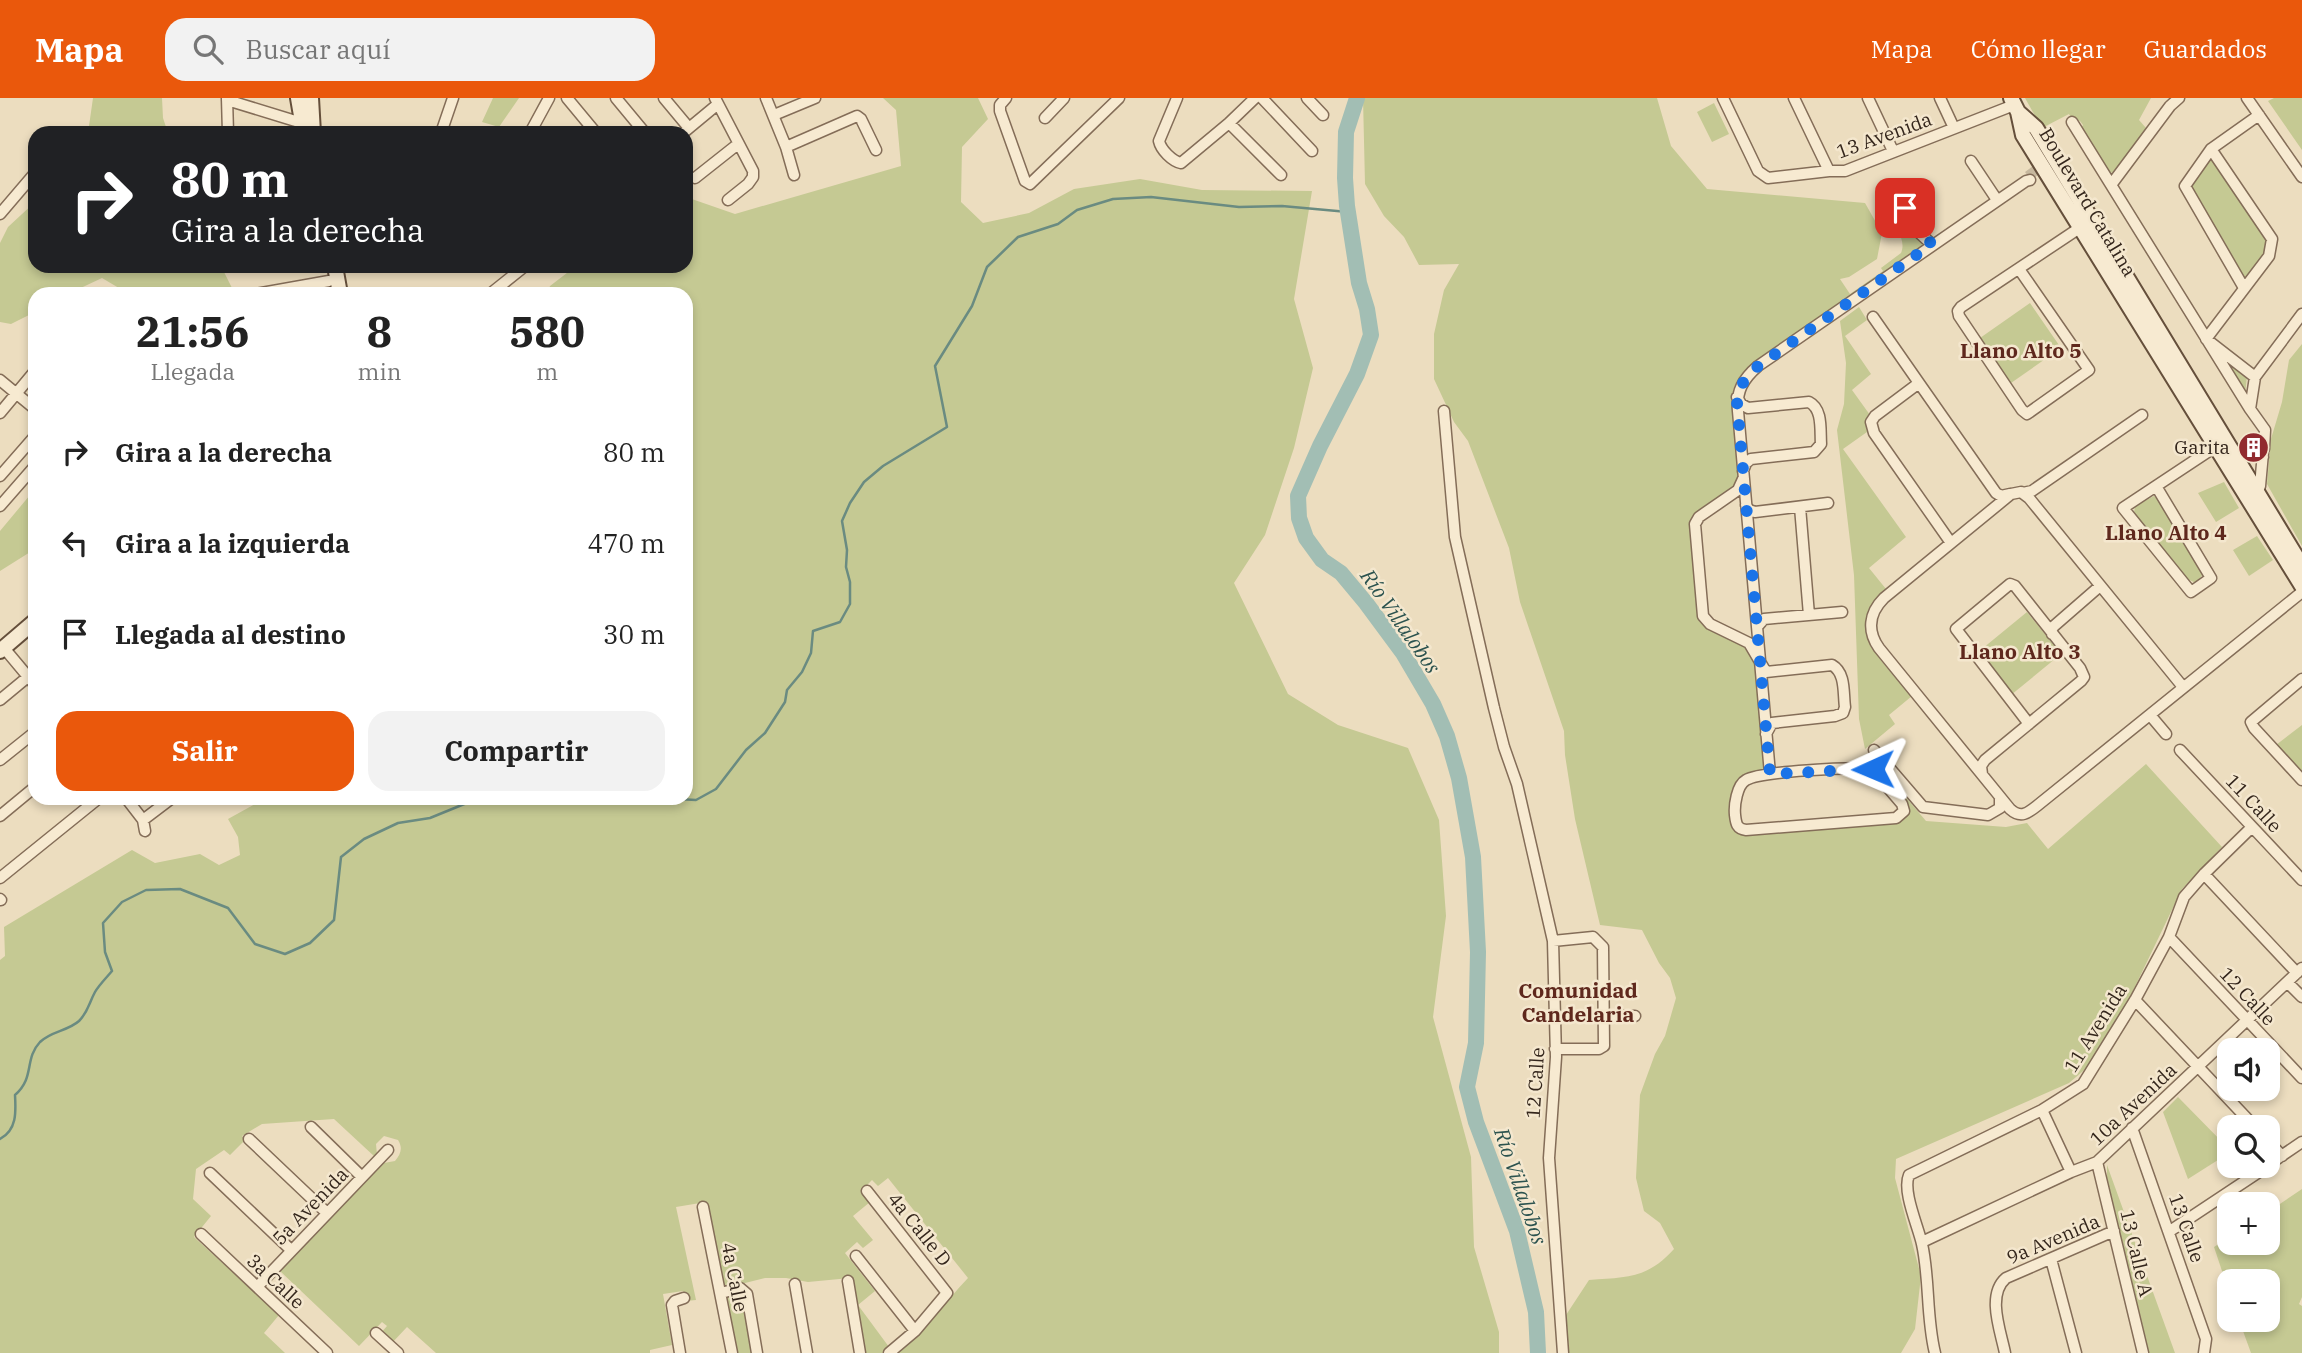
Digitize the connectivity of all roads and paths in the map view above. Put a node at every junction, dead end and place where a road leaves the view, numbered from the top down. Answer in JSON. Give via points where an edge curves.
{"nodes":[{"id":1,"x":298,"y":98,"type":"edge"},
{"id":2,"x":311,"y":98,"type":"edge"},
{"id":3,"x":453,"y":98,"type":"edge"},
{"id":4,"x":549,"y":98,"type":"edge"},
{"id":5,"x":567,"y":98,"type":"edge"},
{"id":6,"x":616,"y":98,"type":"edge"},
{"id":7,"x":664,"y":98,"type":"edge"},
{"id":8,"x":766,"y":98,"type":"edge"},
{"id":9,"x":815,"y":98,"type":"edge"},
{"id":10,"x":1006,"y":98,"type":"edge"},
{"id":11,"x":1064,"y":98,"type":"edge"},
{"id":12,"x":1119,"y":98,"type":"edge"},
{"id":13,"x":1177,"y":98,"type":"edge"},
{"id":14,"x":1255,"y":98,"type":"edge"},
{"id":15,"x":1262,"y":98,"type":"edge"},
{"id":16,"x":1307,"y":98,"type":"edge"},
{"id":17,"x":1723,"y":98,"type":"edge"},
{"id":18,"x":1794,"y":98,"type":"edge"},
{"id":19,"x":1868,"y":98,"type":"edge"},
{"id":20,"x":1940,"y":98,"type":"edge"},
{"id":21,"x":2179,"y":98,"type":"edge"},
{"id":22,"x":2247,"y":98,"type":"edge"},
{"id":23,"x":227,"y":99,"type":"edge"},
{"id":24,"x":716,"y":101,"type":"edge"},
{"id":25,"x":2015,"y":105,"type":"edge"},
{"id":26,"x":774,"y":115,"type":"junction"},
{"id":27,"x":1323,"y":115,"type":"dead end"},
{"id":28,"x":2259,"y":115,"type":"junction"},
{"id":29,"x":1045,"y":118,"type":"dead end"},
{"id":30,"x":2072,"y":122,"type":"dead end"},
{"id":31,"x":1229,"y":123,"type":"junction"},
{"id":32,"x":228,"y":126,"type":"edge"},
{"id":33,"x":296,"y":126,"type":"edge"},
{"id":34,"x":305,"y":126,"type":"edge"},
{"id":35,"x":307,"y":126,"type":"edge"},
{"id":36,"x":443,"y":126,"type":"edge"},
{"id":37,"x":534,"y":126,"type":"edge"},
{"id":38,"x":590,"y":126,"type":"edge"},
{"id":39,"x":639,"y":126,"type":"edge"},
{"id":40,"x":683,"y":126,"type":"edge"},
{"id":41,"x":690,"y":126,"type":"edge"},
{"id":42,"x":1954,"y":128,"type":"junction"},
{"id":43,"x":738,"y":144,"type":"junction"},
{"id":44,"x":786,"y":147,"type":"junction"},
{"id":45,"x":2211,"y":149,"type":"junction"},
{"id":46,"x":876,"y":150,"type":"dead end"},
{"id":47,"x":1312,"y":150,"type":"dead end"},
{"id":48,"x":1893,"y":151,"type":"junction"},
{"id":49,"x":1971,"y":162,"type":"dead end"},
{"id":50,"x":1829,"y":171,"type":"junction"},
{"id":51,"x":2035,"y":174,"type":"junction"},
{"id":52,"x":794,"y":175,"type":"dead end"},
{"id":53,"x":1281,"y":175,"type":"dead end"},
{"id":54,"x":2302,"y":177,"type":"edge"},
{"id":55,"x":695,"y":178,"type":"dead end"},
{"id":56,"x":28,"y":181,"type":"edge"},
{"id":57,"x":2111,"y":185,"type":"junction"},
{"id":58,"x":728,"y":200,"type":"dead end"},
{"id":59,"x":1997,"y":200,"type":"junction"},
{"id":60,"x":1906,"y":201,"type":"dead end"},
{"id":61,"x":0,"y":214,"type":"edge"},
{"id":62,"x":2081,"y":227,"type":"junction"},
{"id":63,"x":1932,"y":244,"type":"junction"},
{"id":64,"x":2019,"y":270,"type":"junction"},
{"id":65,"x":516,"y":273,"type":"edge"},
{"id":66,"x":499,"y":287,"type":"edge"},
{"id":67,"x":2244,"y":288,"type":"junction"},
{"id":68,"x":2302,"y":314,"type":"edge"},
{"id":69,"x":1873,"y":317,"type":"dead end"},
{"id":70,"x":2206,"y":339,"type":"junction"},
{"id":71,"x":2255,"y":377,"type":"junction"},
{"id":72,"x":28,"y":379,"type":"edge"},
{"id":73,"x":0,"y":380,"type":"edge"},
{"id":74,"x":1919,"y":383,"type":"junction"},
{"id":75,"x":16,"y":393,"type":"junction"},
{"id":76,"x":1737,"y":397,"type":"junction"},
{"id":77,"x":28,"y":404,"type":"edge"},
{"id":78,"x":2250,"y":409,"type":"junction"},
{"id":79,"x":1444,"y":411,"type":"dead end"},
{"id":80,"x":0,"y":413,"type":"edge"},
{"id":81,"x":2141,"y":415,"type":"dead end"},
{"id":82,"x":2265,"y":436,"type":"junction"},
{"id":83,"x":28,"y":444,"type":"edge"},
{"id":84,"x":2215,"y":447,"type":"junction"},
{"id":85,"x":2245,"y":447,"type":"junction"},
{"id":86,"x":2264,"y":453,"type":"junction"},
{"id":87,"x":28,"y":474,"type":"edge"},
{"id":88,"x":1743,"y":475,"type":"junction"},
{"id":89,"x":0,"y":477,"type":"edge"},
{"id":90,"x":2156,"y":486,"type":"junction"},
{"id":91,"x":2023,"y":493,"type":"junction"},
{"id":92,"x":2257,"y":493,"type":"junction"},
{"id":93,"x":2011,"y":494,"type":"junction"},
{"id":94,"x":1828,"y":503,"type":"dead end"},
{"id":95,"x":1745,"y":504,"type":"junction"},
{"id":96,"x":0,"y":506,"type":"edge"},
{"id":97,"x":1800,"y":507,"type":"junction"},
{"id":98,"x":1951,"y":543,"type":"junction"},
{"id":99,"x":2302,"y":566,"type":"edge"},
{"id":100,"x":2100,"y":586,"type":"junction"},
{"id":101,"x":2302,"y":586,"type":"edge"},
{"id":102,"x":2302,"y":592,"type":"edge"},
{"id":103,"x":1842,"y":612,"type":"dead end"},
{"id":104,"x":1809,"y":615,"type":"junction"},
{"id":105,"x":28,"y":627,"type":"edge"},
{"id":106,"x":1756,"y":627,"type":"junction"},
{"id":107,"x":2052,"y":634,"type":"junction"},
{"id":108,"x":2,"y":649,"type":"edge"},
{"id":109,"x":1759,"y":659,"type":"junction"},
{"id":110,"x":28,"y":673,"type":"edge"},
{"id":111,"x":28,"y":681,"type":"edge"},
{"id":112,"x":2300,"y":684,"type":"edge"},
{"id":113,"x":2183,"y":687,"type":"junction"},
{"id":114,"x":0,"y":700,"type":"edge"},
{"id":115,"x":2150,"y":715,"type":"junction"},
{"id":116,"x":2029,"y":723,"type":"junction"},
{"id":117,"x":1766,"y":734,"type":"junction"},
{"id":118,"x":2166,"y":734,"type":"dead end"},
{"id":119,"x":28,"y":738,"type":"edge"},
{"id":120,"x":1874,"y":750,"type":"dead end"},
{"id":121,"x":2180,"y":750,"type":"dead end"},
{"id":122,"x":0,"y":760,"type":"edge"},
{"id":123,"x":1770,"y":774,"type":"junction"},
{"id":124,"x":1984,"y":778,"type":"junction"},
{"id":125,"x":2302,"y":780,"type":"edge"},
{"id":126,"x":28,"y":793,"type":"edge"},
{"id":127,"x":1999,"y":796,"type":"junction"},
{"id":128,"x":90,"y":805,"type":"edge"},
{"id":129,"x":130,"y":805,"type":"edge"},
{"id":130,"x":165,"y":805,"type":"edge"},
{"id":131,"x":2023,"y":815,"type":"junction"},
{"id":132,"x":0,"y":816,"type":"edge"},
{"id":133,"x":1988,"y":816,"type":"junction"},
{"id":134,"x":2252,"y":827,"type":"junction"},
{"id":135,"x":2204,"y":874,"type":"junction"},
{"id":136,"x":0,"y":878,"type":"edge"},
{"id":137,"x":2302,"y":880,"type":"edge"},
{"id":138,"x":2169,"y":937,"type":"junction"},
{"id":139,"x":1553,"y":941,"type":"junction"},
{"id":140,"x":2299,"y":971,"type":"edge"},
{"id":141,"x":2287,"y":982,"type":"junction"},
{"id":142,"x":2302,"y":997,"type":"edge"},
{"id":143,"x":2135,"y":1000,"type":"junction"},
{"id":144,"x":1603,"y":1016,"type":"junction"},
{"id":145,"x":1634,"y":1016,"type":"dead end"},
{"id":146,"x":2247,"y":1020,"type":"junction"},
{"id":147,"x":1556,"y":1049,"type":"junction"},
{"id":148,"x":2198,"y":1066,"type":"junction"},
{"id":149,"x":2302,"y":1079,"type":"edge"},
{"id":150,"x":2042,"y":1110,"type":"junction"},
{"id":151,"x":2244,"y":1115,"type":"edge"},
{"id":152,"x":311,"y":1127,"type":"dead end"},
{"id":153,"x":2132,"y":1128,"type":"junction"},
{"id":154,"x":249,"y":1139,"type":"dead end"},
{"id":155,"x":2302,"y":1142,"type":"edge"},
{"id":156,"x":388,"y":1150,"type":"dead end"},
{"id":157,"x":2282,"y":1156,"type":"edge"},
{"id":158,"x":2096,"y":1162,"type":"junction"},
{"id":159,"x":2071,"y":1172,"type":"junction"},
{"id":160,"x":210,"y":1173,"type":"dead end"},
{"id":161,"x":362,"y":1177,"type":"junction"},
{"id":162,"x":2249,"y":1178,"type":"edge"},
{"id":163,"x":867,"y":1191,"type":"dead end"},
{"id":164,"x":703,"y":1207,"type":"dead end"},
{"id":165,"x":327,"y":1213,"type":"junction"},
{"id":166,"x":2115,"y":1231,"type":"junction"},
{"id":167,"x":2170,"y":1231,"type":"junction"},
{"id":168,"x":201,"y":1234,"type":"dead end"},
{"id":169,"x":1922,"y":1242,"type":"junction"},
{"id":170,"x":291,"y":1250,"type":"junction"},
{"id":171,"x":856,"y":1256,"type":"dead end"},
{"id":172,"x":2051,"y":1259,"type":"junction"},
{"id":173,"x":848,"y":1282,"type":"dead end"},
{"id":174,"x":796,"y":1284,"type":"dead end"},
{"id":175,"x":257,"y":1287,"type":"junction"},
{"id":176,"x":720,"y":1293,"type":"junction"},
{"id":177,"x":684,"y":1298,"type":"dead end"},
{"id":178,"x":915,"y":1331,"type":"junction"},
{"id":179,"x":376,"y":1333,"type":"dead end"},
{"id":180,"x":327,"y":1353,"type":"edge"},
{"id":181,"x":398,"y":1353,"type":"edge"},
{"id":182,"x":680,"y":1353,"type":"edge"},
{"id":183,"x":732,"y":1353,"type":"edge"},
{"id":184,"x":757,"y":1353,"type":"edge"},
{"id":185,"x":807,"y":1353,"type":"edge"},
{"id":186,"x":860,"y":1353,"type":"edge"},
{"id":187,"x":889,"y":1353,"type":"edge"},
{"id":188,"x":1563,"y":1353,"type":"edge"},
{"id":189,"x":1935,"y":1353,"type":"edge"},
{"id":190,"x":2006,"y":1353,"type":"edge"},
{"id":191,"x":2076,"y":1353,"type":"edge"},
{"id":192,"x":2143,"y":1353,"type":"edge"},
{"id":193,"x":2204,"y":1353,"type":"edge"}],
"edges":[{"from":1,"to":34,"type":"street"},
{"from":2,"to":35,"type":"street"},
{"from":3,"to":36,"type":"street"},
{"from":4,"to":37,"type":"street"},
{"from":5,"to":38,"type":"street"},
{"from":6,"to":39,"type":"street"},
{"from":7,"to":40,"type":"street"},
{"from":8,"to":26,"type":"street"},
{"from":9,"to":26,"type":"street"},
{"from":10,"to":12,"type":"street","via":[[1000,111],[1030,184]]},
{"from":11,"to":29,"type":"street"},
{"from":13,"to":31,"type":"street","via":[[1160,136],[1160,145],[1175,162],[1184,162]]},
{"from":14,"to":31,"type":"street"},
{"from":15,"to":47,"type":"street"},
{"from":16,"to":27,"type":"street"},
{"from":17,"to":50,"type":"street","name":"13 Avenida","via":[[1762,176]]},
{"from":18,"to":50,"type":"street"},
{"from":19,"to":48,"type":"street"},
{"from":20,"to":42,"type":"street"},
{"from":21,"to":57,"type":"street"},
{"from":22,"to":28,"type":"street"},
{"from":23,"to":32,"type":"street"},
{"from":23,"to":33,"type":"street"},
{"from":24,"to":41,"type":"street"},
{"from":24,"to":43,"type":"street"},
{"from":25,"to":42,"type":"street","name":"13 Avenida"},
{"from":25,"to":51,"type":"street","name":"Boulevard Catalina"},
{"from":25,"to":85,"type":"street","name":"Boulevard Catalina","via":[[2036,128]]},
{"from":26,"to":44,"type":"street"},
{"from":28,"to":45,"type":"street"},
{"from":28,"to":54,"type":"street"},
{"from":30,"to":57,"type":"street"},
{"from":31,"to":53,"type":"street"},
{"from":42,"to":48,"type":"street","name":"13 Avenida"},
{"from":43,"to":55,"type":"street"},
{"from":43,"to":58,"type":"street","via":[[753,177]]},
{"from":44,"to":46,"type":"street","via":[[857,116]]},
{"from":44,"to":52,"type":"street"},
{"from":45,"to":67,"type":"street","via":[[2185,189]]},
{"from":45,"to":67,"type":"street","via":[[2272,239],[2269,256]]},
{"from":48,"to":50,"type":"street","name":"13 Avenida","via":[[1845,171]]},
{"from":49,"to":59,"type":"street"},
{"from":51,"to":59,"type":"street"},
{"from":51,"to":62,"type":"street","name":"Boulevard Catalina"},
{"from":56,"to":61,"type":"street"},
{"from":57,"to":70,"type":"street"},
{"from":59,"to":63,"type":"street"},
{"from":60,"to":63,"type":"street","via":[[1911,222]]},
{"from":62,"to":64,"type":"street"},
{"from":62,"to":84,"type":"street","name":"Boulevard Catalina"},
{"from":63,"to":76,"type":"street","via":[[1758,366]]},
{"from":64,"to":64,"type":"street","via":[[1961,307],[1958,314],[2027,414],[2089,370]]},
{"from":65,"to":66,"type":"street"},
{"from":67,"to":70,"type":"street"},
{"from":68,"to":71,"type":"street"},
{"from":69,"to":74,"type":"street"},
{"from":70,"to":71,"type":"street"},
{"from":70,"to":78,"type":"street"},
{"from":71,"to":78,"type":"street"},
{"from":72,"to":75,"type":"street"},
{"from":73,"to":75,"type":"street"},
{"from":74,"to":93,"type":"street","via":[[1998,494]]},
{"from":74,"to":98,"type":"street","via":[[1875,416],[1871,426]]},
{"from":75,"to":77,"type":"street"},
{"from":75,"to":80,"type":"street"},
{"from":76,"to":88,"type":"street"},
{"from":76,"to":88,"type":"street","via":[[1748,408],[1811,402],[1818,410],[1821,444],[1814,452],[1752,459]]},
{"from":78,"to":82,"type":"street"},
{"from":79,"to":139,"type":"street","name":"12 Calle","via":[[1455,537]]},
{"from":81,"to":91,"type":"street"},
{"from":82,"to":85,"type":"street"},
{"from":82,"to":86,"type":"street"},
{"from":83,"to":89,"type":"street"},
{"from":84,"to":90,"type":"street"},
{"from":84,"to":101,"type":"street","name":"Boulevard Catalina"},
{"from":85,"to":86,"type":"street","via":[[2249,456]]},
{"from":85,"to":92,"type":"street","name":"Boulevard Catalina"},
{"from":86,"to":92,"type":"street"},
{"from":87,"to":96,"type":"street"},
{"from":88,"to":95,"type":"street"},
{"from":88,"to":109,"type":"street","via":[[1738,490],[1695,524],[1702,613],[1710,624],[1749,643]]},
{"from":90,"to":90,"type":"street","via":[[2123,508],[2191,592],[2211,578]]},
{"from":91,"to":93,"type":"street"},
{"from":91,"to":100,"type":"street"},
{"from":92,"to":99,"type":"street","name":"Boulevard Catalina"},
{"from":93,"to":98,"type":"street"},
{"from":94,"to":97,"type":"street"},
{"from":95,"to":97,"type":"street","via":[[1753,512]]},
{"from":95,"to":106,"type":"street"},
{"from":97,"to":104,"type":"street"},
{"from":98,"to":124,"type":"street","via":[[1878,604],[1871,632]]},
{"from":100,"to":107,"type":"street","via":[[2054,626]]},
{"from":100,"to":113,"type":"street"},
{"from":102,"to":113,"type":"street"},
{"from":103,"to":104,"type":"street"},
{"from":104,"to":106,"type":"street","via":[[1764,619]]},
{"from":105,"to":108,"type":"street"},
{"from":106,"to":109,"type":"street"},
{"from":107,"to":116,"type":"street","via":[[2084,677]]},
{"from":107,"to":116,"type":"street","via":[[2010,584],[1956,629]]},
{"from":108,"to":110,"type":"street"},
{"from":109,"to":117,"type":"street"},
{"from":109,"to":117,"type":"street","via":[[1768,672],[1836,667],[1845,707],[1835,716],[1772,723]]},
{"from":111,"to":114,"type":"street"},
{"from":112,"to":125,"type":"street","via":[[2251,722]]},
{"from":113,"to":115,"type":"street"},
{"from":115,"to":118,"type":"street"},
{"from":115,"to":131,"type":"street"},
{"from":116,"to":124,"type":"street","via":[[1983,763]]},
{"from":117,"to":123,"type":"street"},
{"from":119,"to":122,"type":"street"},
{"from":120,"to":133,"type":"street","via":[[1921,806]]},
{"from":121,"to":134,"type":"street","name":"11 Calle"},
{"from":123,"to":123,"type":"street","via":[[1871,768],[1903,811],[1891,819],[1740,829],[1734,805],[1742,784]]},
{"from":124,"to":127,"type":"street"},
{"from":126,"to":132,"type":"street"},
{"from":127,"to":131,"type":"street","via":[[2014,813]]},
{"from":127,"to":133,"type":"street","via":[[2000,808]]},
{"from":128,"to":136,"type":"street"},
{"from":129,"to":130,"type":"street","via":[[144,826]]},
{"from":131,"to":133,"type":"street"},
{"from":134,"to":135,"type":"street","name":"11 Avenida"},
{"from":134,"to":137,"type":"street","name":"11 Calle"},
{"from":135,"to":138,"type":"street","name":"11 Avenida","via":[[2184,897]]},
{"from":135,"to":140,"type":"street"},
{"from":138,"to":143,"type":"street","name":"11 Avenida"},
{"from":138,"to":146,"type":"street","name":"12 Calle"},
{"from":139,"to":144,"type":"street","via":[[1593,936],[1600,942]]},
{"from":139,"to":147,"type":"street","name":"12 Calle"},
{"from":140,"to":141,"type":"street","name":"10a Avenida"},
{"from":141,"to":142,"type":"street"},
{"from":141,"to":146,"type":"street","name":"10a Avenida"},
{"from":143,"to":148,"type":"street"},
{"from":143,"to":150,"type":"street","name":"11 Avenida","via":[[2088,1079]]},
{"from":144,"to":145,"type":"street"},
{"from":144,"to":147,"type":"street","via":[[1601,1049]]},
{"from":146,"to":148,"type":"street","name":"10a Avenida"},
{"from":146,"to":149,"type":"street","name":"12 Calle"},
{"from":147,"to":188,"type":"street","name":"12 Calle","via":[[1549,1158]]},
{"from":148,"to":151,"type":"street"},
{"from":148,"to":153,"type":"street","name":"10a Avenida"},
{"from":150,"to":159,"type":"street"},
{"from":150,"to":169,"type":"street","name":"11 Avenida","via":[[1914,1170],[1906,1181]]},
{"from":152,"to":161,"type":"street"},
{"from":153,"to":158,"type":"street","name":"10a Avenida"},
{"from":153,"to":167,"type":"street","name":"13 Calle"},
{"from":154,"to":165,"type":"street"},
{"from":155,"to":157,"type":"street"},
{"from":156,"to":161,"type":"street","name":"5a Avenida"},
{"from":158,"to":159,"type":"street","name":"10a Avenida"},
{"from":158,"to":166,"type":"street","name":"13 Calle A"},
{"from":159,"to":169,"type":"street","name":"10a Avenida"},
{"from":160,"to":170,"type":"street"},
{"from":161,"to":165,"type":"street","name":"5a Avenida"},
{"from":162,"to":167,"type":"street"},
{"from":163,"to":178,"type":"street","name":"4a Calle D","via":[[947,1293]]},
{"from":164,"to":176,"type":"street","name":"4a Calle"},
{"from":165,"to":170,"type":"street","name":"5a Avenida"},
{"from":166,"to":172,"type":"street","name":"9a Avenida"},
{"from":166,"to":192,"type":"street","name":"13 Calle A"},
{"from":167,"to":193,"type":"street","name":"13 Calle","via":[[2206,1339]]},
{"from":168,"to":175,"type":"street","name":"3a Calle"},
{"from":169,"to":189,"type":"street"},
{"from":170,"to":175,"type":"street","name":"5a Avenida"},
{"from":171,"to":178,"type":"street"},
{"from":172,"to":190,"type":"street","name":"9a Avenida","via":[[2006,1278],[1999,1286],[1997,1316]]},
{"from":172,"to":191,"type":"street"},
{"from":173,"to":186,"type":"street"},
{"from":174,"to":185,"type":"street"},
{"from":175,"to":180,"type":"street","name":"3a Calle"},
{"from":176,"to":183,"type":"street","name":"4a Calle"},
{"from":176,"to":184,"type":"street","name":"4a Calle","via":[[740,1288],[747,1294]]},
{"from":177,"to":182,"type":"street","via":[[672,1305]]},
{"from":178,"to":187,"type":"street"},
{"from":179,"to":181,"type":"street"}]}
